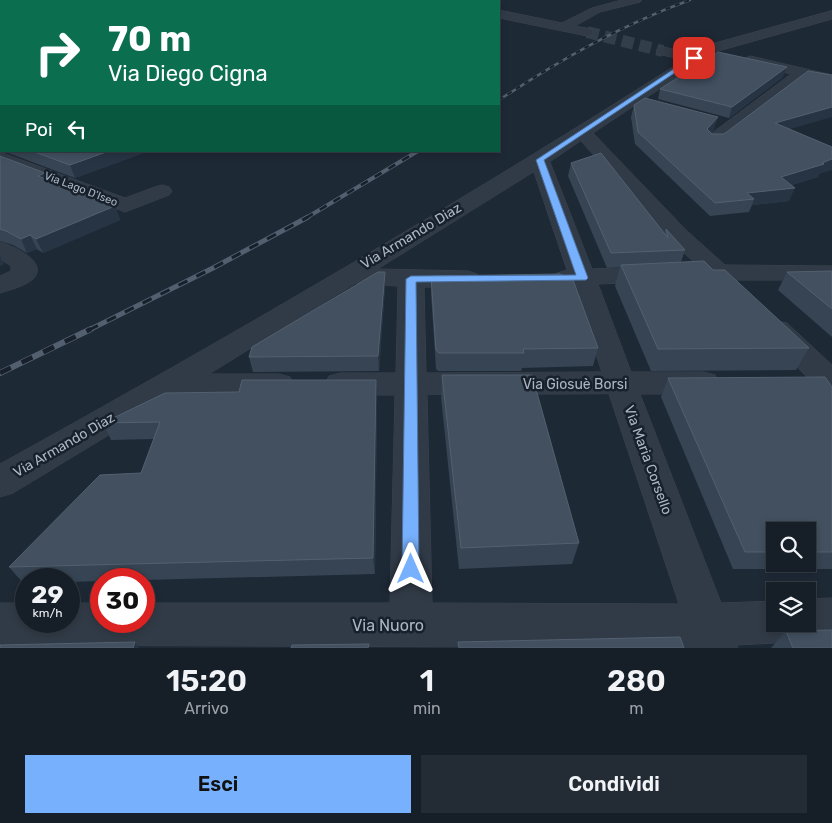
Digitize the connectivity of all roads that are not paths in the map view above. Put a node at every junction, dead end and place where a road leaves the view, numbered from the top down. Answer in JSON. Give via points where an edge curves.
{"nodes":[{"id":1,"x":636,"y":0,"type":"edge"},
{"id":2,"x":500,"y":14,"type":"edge"},
{"id":3,"x":832,"y":15,"type":"edge"},
{"id":4,"x":562,"y":28,"type":"junction"},
{"id":5,"x":587,"y":32,"type":"tunnel mouth"},
{"id":6,"x":663,"y":51,"type":"tunnel mouth"},
{"id":7,"x":702,"y":54,"type":"junction"},
{"id":8,"x":802,"y":73,"type":"junction"},
{"id":9,"x":832,"y":80,"type":"edge"},
{"id":10,"x":632,"y":99,"type":"junction"},
{"id":11,"x":658,"y":106,"type":"edge"},
{"id":12,"x":711,"y":122,"type":"edge"},
{"id":13,"x":728,"y":126,"type":"junction"},
{"id":14,"x":583,"y":133,"type":"junction"},
{"id":15,"x":714,"y":140,"type":"edge"},
{"id":16,"x":0,"y":158,"type":"edge"},
{"id":17,"x":540,"y":160,"type":"junction"},
{"id":18,"x":162,"y":191,"type":"dead end"},
{"id":19,"x":0,"y":249,"type":"edge"},
{"id":20,"x":719,"y":272,"type":"junction"},
{"id":21,"x":832,"y":273,"type":"edge"},
{"id":22,"x":348,"y":275,"type":"junction"},
{"id":23,"x":487,"y":278,"type":"edge"},
{"id":24,"x":544,"y":278,"type":"edge"},
{"id":25,"x":582,"y":278,"type":"junction"},
{"id":26,"x":411,"y":279,"type":"junction"},
{"id":27,"x":0,"y":285,"type":"edge"},
{"id":28,"x":740,"y":293,"type":"edge"},
{"id":29,"x":761,"y":314,"type":"edge"},
{"id":30,"x":736,"y":383,"type":"edge"},
{"id":31,"x":793,"y":383,"type":"edge"},
{"id":32,"x":832,"y":383,"type":"edge"},
{"id":33,"x":412,"y":384,"type":"junction"},
{"id":34,"x":621,"y":384,"type":"junction"},
{"id":35,"x":168,"y":385,"type":"junction"},
{"id":36,"x":0,"y":482,"type":"edge"},
{"id":37,"x":832,"y":619,"type":"edge"},
{"id":38,"x":816,"y":620,"type":"edge"},
{"id":39,"x":0,"y":624,"type":"edge"},
{"id":40,"x":766,"y":624,"type":"edge"},
{"id":41,"x":410,"y":636,"type":"edge"},
{"id":42,"x":712,"y":636,"type":"edge"}],
"edges":[{"from":1,"to":4,"type":"street","via":[[596,10]]},
{"from":2,"to":4,"type":"street"},
{"from":3,"to":7,"type":"street","name":"Via Armando Diaz"},
{"from":4,"to":5,"type":"street"},
{"from":6,"to":7,"type":"street"},
{"from":7,"to":8,"type":"street"},
{"from":7,"to":10,"type":"street","name":"Via Armando Diaz"},
{"from":8,"to":9,"type":"street"},
{"from":8,"to":13,"type":"street"},
{"from":10,"to":11,"type":"street"},
{"from":10,"to":14,"type":"street","name":"Via Armando Diaz"},
{"from":12,"to":13,"type":"street"},
{"from":13,"to":15,"type":"street"},
{"from":14,"to":17,"type":"street","name":"Via Armando Diaz"},
{"from":14,"to":20,"type":"street","via":[[678,235]]},
{"from":16,"to":18,"type":"street","name":"Via Lago D'Iseo","via":[[125,206]]},
{"from":17,"to":22,"type":"street","name":"Via Armando Diaz"},
{"from":17,"to":25,"type":"street","name":"Via Maria Corsello"},
{"from":19,"to":27,"type":"street","via":[[23,263],[23,275]]},
{"from":20,"to":21,"type":"street"},
{"from":20,"to":25,"type":"street"},
{"from":20,"to":28,"type":"street"},
{"from":22,"to":26,"type":"street"},
{"from":22,"to":35,"type":"street","name":"Via Armando Diaz"},
{"from":23,"to":26,"type":"street"},
{"from":24,"to":25,"type":"street"},
{"from":25,"to":34,"type":"street","name":"Via Maria Corsello"},
{"from":26,"to":33,"type":"street"},
{"from":29,"to":32,"type":"street"},
{"from":30,"to":34,"type":"street","name":"Via Giosuè Borsi"},
{"from":31,"to":32,"type":"street"},
{"from":33,"to":34,"type":"street","name":"Via Giosuè Borsi"},
{"from":33,"to":35,"type":"street","name":"Via Giosuè Borsi"},
{"from":33,"to":41,"type":"street"},
{"from":34,"to":42,"type":"street","name":"Via Maria Corsello"},
{"from":35,"to":36,"type":"street","name":"Via Armando Diaz"},
{"from":37,"to":38,"type":"street"},
{"from":39,"to":41,"type":"street","name":"Via Nuoro"},
{"from":40,"to":42,"type":"street","name":"Via Nuoro"},
{"from":41,"to":42,"type":"street","name":"Via Nuoro"}]}
